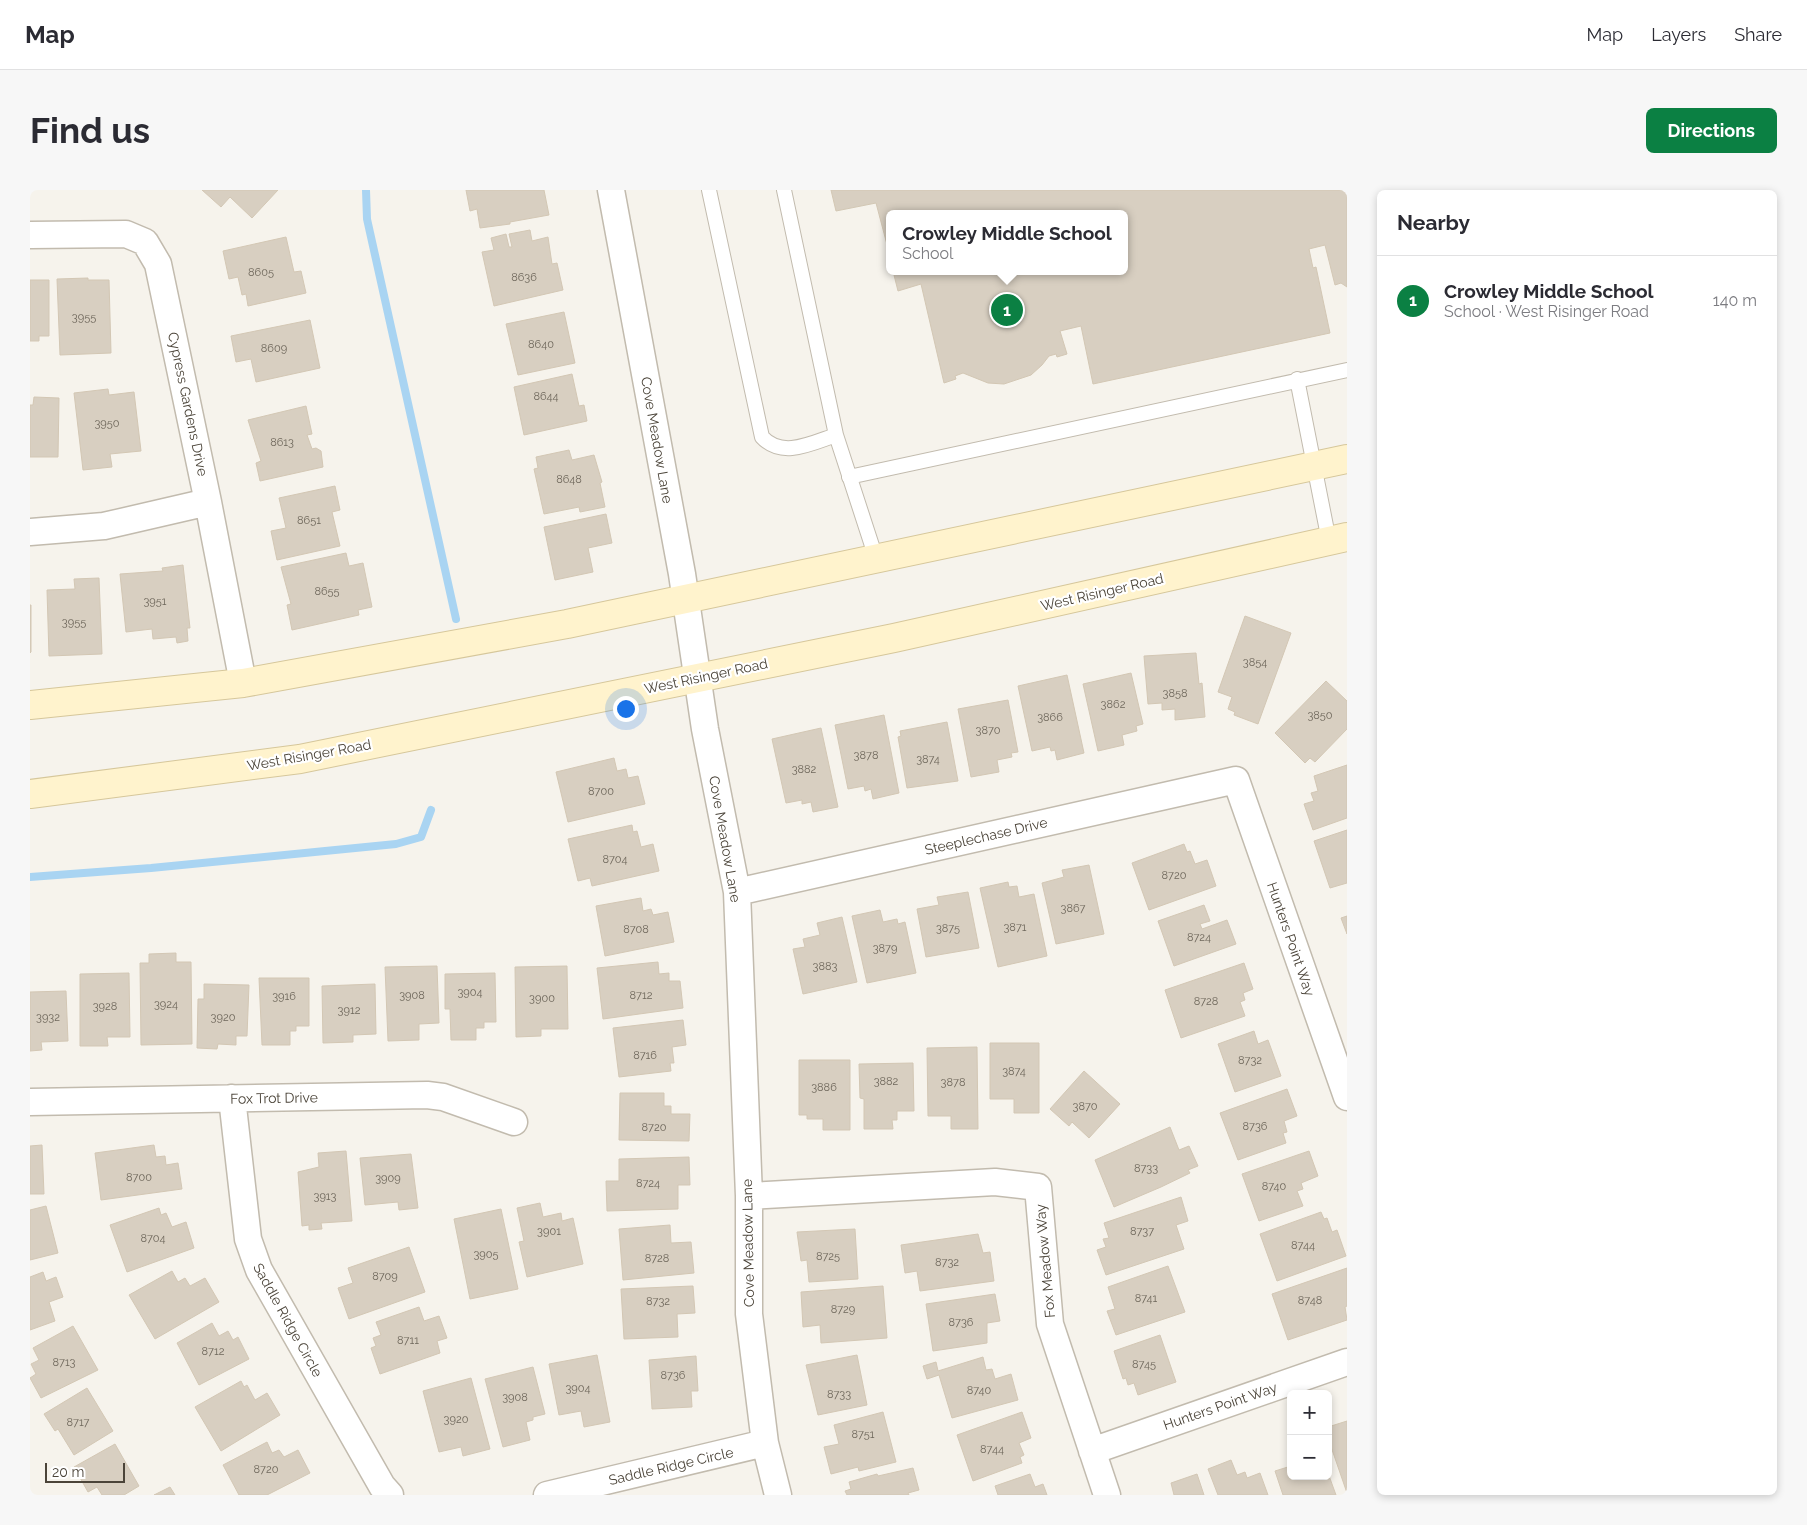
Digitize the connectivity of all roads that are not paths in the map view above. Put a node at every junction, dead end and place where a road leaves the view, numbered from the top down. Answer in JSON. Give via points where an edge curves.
{"nodes":[{"id":1,"x":611,"y":190,"type":"edge"},
{"id":2,"x":709,"y":190,"type":"edge"},
{"id":3,"x":784,"y":190,"type":"edge"},
{"id":4,"x":30,"y":235,"type":"edge"},
{"id":5,"x":1347,"y":370,"type":"edge"},
{"id":6,"x":1297,"y":379,"type":"junction"},
{"id":7,"x":836,"y":436,"type":"junction"},
{"id":8,"x":1347,"y":459,"type":"edge"},
{"id":9,"x":1315,"y":466,"type":"junction"},
{"id":10,"x":848,"y":477,"type":"junction"},
{"id":11,"x":208,"y":502,"type":"junction"},
{"id":12,"x":30,"y":532,"type":"edge"},
{"id":13,"x":1338,"y":539,"type":"edge"},
{"id":14,"x":876,"y":558,"type":"junction"},
{"id":15,"x":685,"y":598,"type":"junction"},
{"id":16,"x":697,"y":678,"type":"junction"},
{"id":17,"x":243,"y":683,"type":"junction"},
{"id":18,"x":30,"y":705,"type":"edge"},
{"id":19,"x":1236,"y":780,"type":"joint"},
{"id":20,"x":30,"y":794,"type":"edge"},
{"id":21,"x":737,"y":892,"type":"junction"},
{"id":22,"x":1347,"y":1097,"type":"edge"},
{"id":23,"x":232,"y":1098,"type":"junction"},
{"id":24,"x":30,"y":1102,"type":"edge"},
{"id":25,"x":514,"y":1122,"type":"dead end"},
{"id":26,"x":749,"y":1196,"type":"junction"},
{"id":27,"x":1347,"y":1362,"type":"edge"},
{"id":28,"x":765,"y":1443,"type":"junction"},
{"id":29,"x":1092,"y":1451,"type":"junction"},
{"id":30,"x":390,"y":1495,"type":"edge"},
{"id":31,"x":547,"y":1495,"type":"edge"},
{"id":32,"x":778,"y":1495,"type":"edge"},
{"id":33,"x":1108,"y":1495,"type":"edge"}],
"edges":[{"from":1,"to":15,"type":"street","name":"Cove Meadow Lane"},
{"from":2,"to":7,"type":"lane","via":[[762,437],[769,445],[778,448],[803,446]]},
{"from":3,"to":7,"type":"lane"},
{"from":4,"to":11,"type":"street","name":"Cypress Gardens Drive","via":[[126,234],[145,242],[158,264]]},
{"from":5,"to":6,"type":"lane"},
{"from":6,"to":9,"type":"lane"},
{"from":6,"to":10,"type":"lane"},
{"from":7,"to":10,"type":"lane"},
{"from":8,"to":9,"type":"main road"},
{"from":9,"to":13,"type":"lane"},
{"from":9,"to":14,"type":"main road"},
{"from":10,"to":14,"type":"lane"},
{"from":11,"to":12,"type":"street","via":[[104,526]]},
{"from":11,"to":17,"type":"street","name":"Cypress Gardens Drive"},
{"from":13,"to":16,"type":"main road","name":"West Risinger Road","via":[[894,638]]},
{"from":14,"to":15,"type":"main road"},
{"from":15,"to":16,"type":"street","name":"Cove Meadow Lane"},
{"from":15,"to":17,"type":"main road","via":[[567,624]]},
{"from":16,"to":20,"type":"main road","name":"West Risinger Road","via":[[300,759]]},
{"from":16,"to":21,"type":"street","name":"Cove Meadow Lane"},
{"from":17,"to":18,"type":"main road"},
{"from":19,"to":21,"type":"street","name":"Steeplechase Drive"},
{"from":19,"to":22,"type":"street","name":"Hunters Point Way"},
{"from":21,"to":26,"type":"street","name":"Cove Meadow Lane"},
{"from":23,"to":24,"type":"street","name":"Fox Trot Drive"},
{"from":23,"to":25,"type":"street","name":"Fox Trot Drive","via":[[427,1095],[443,1097]]},
{"from":23,"to":30,"type":"street","name":"Saddle Ridge Circle","via":[[252,1254]]},
{"from":26,"to":28,"type":"street","name":"Cove Meadow Lane","via":[[749,1314]]},
{"from":26,"to":29,"type":"street","name":"Fox Meadow Way","via":[[995,1182],[1038,1187],[1050,1324]]},
{"from":27,"to":29,"type":"street","name":"Hunters Point Way"},
{"from":28,"to":31,"type":"street","name":"Saddle Ridge Circle"},
{"from":28,"to":32,"type":"street","name":"Cove Meadow Lane"},
{"from":29,"to":33,"type":"street","name":"Fox Meadow Way"}]}
